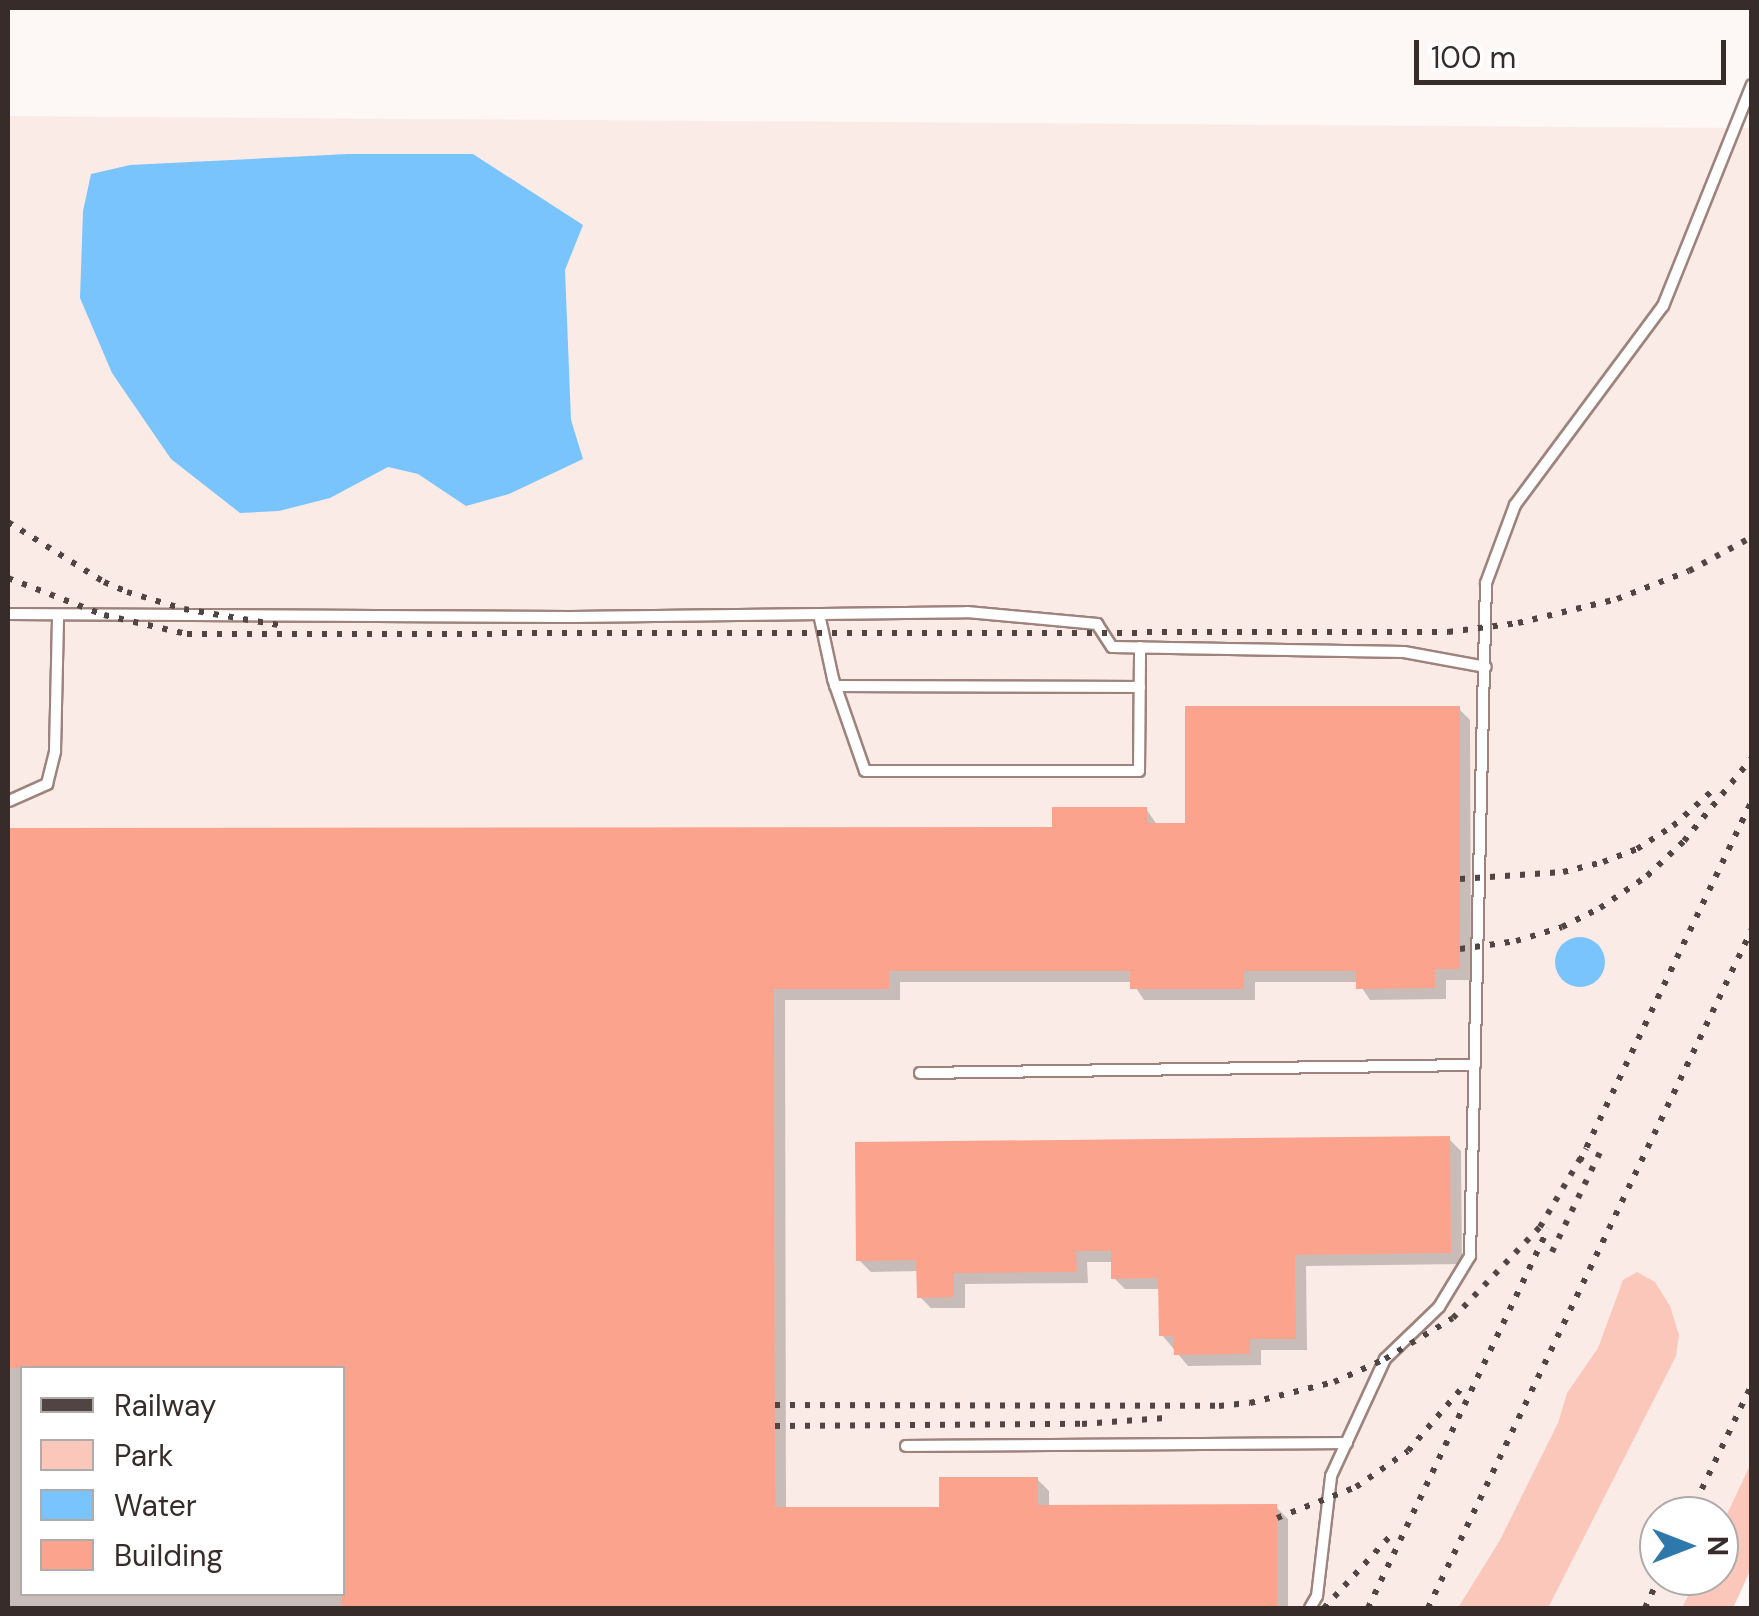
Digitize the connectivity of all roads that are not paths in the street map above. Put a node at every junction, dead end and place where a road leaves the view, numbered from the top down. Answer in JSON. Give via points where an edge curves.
{"nodes":[{"id":1,"x":1752,"y":84,"type":"edge"},
{"id":2,"x":8,"y":614,"type":"edge"},
{"id":3,"x":58,"y":614,"type":"junction"},
{"id":4,"x":819,"y":614,"type":"junction"},
{"id":5,"x":1140,"y":647,"type":"junction"},
{"id":6,"x":1486,"y":668,"type":"junction"},
{"id":7,"x":835,"y":686,"type":"junction"},
{"id":8,"x":1140,"y":687,"type":"junction"},
{"id":9,"x":9,"y":801,"type":"edge"},
{"id":10,"x":1476,"y":1065,"type":"junction"},
{"id":11,"x":920,"y":1073,"type":"dead end"},
{"id":12,"x":1346,"y":1443,"type":"junction"},
{"id":13,"x":906,"y":1446,"type":"dead end"},
{"id":14,"x":1310,"y":1608,"type":"edge"}],
"edges":[{"from":1,"to":6,"type":"lane","via":[[1663,306],[1515,506],[1486,584]]},
{"from":2,"to":3,"type":"lane"},
{"from":3,"to":4,"type":"lane"},
{"from":3,"to":9,"type":"lane","via":[[55,751],[47,784]]},
{"from":4,"to":5,"type":"lane","via":[[966,612],[1097,624],[1112,647]]},
{"from":4,"to":7,"type":"lane"},
{"from":5,"to":6,"type":"lane","via":[[1404,652]]},
{"from":5,"to":8,"type":"lane"},
{"from":6,"to":10,"type":"lane"},
{"from":7,"to":8,"type":"lane"},
{"from":7,"to":8,"type":"lane","via":[[865,771],[1140,771]]},
{"from":10,"to":11,"type":"lane"},
{"from":10,"to":12,"type":"lane","via":[[1470,1256],[1440,1307],[1385,1360]]},
{"from":12,"to":13,"type":"lane"},
{"from":12,"to":14,"type":"lane","via":[[1331,1476],[1318,1596]]}]}
